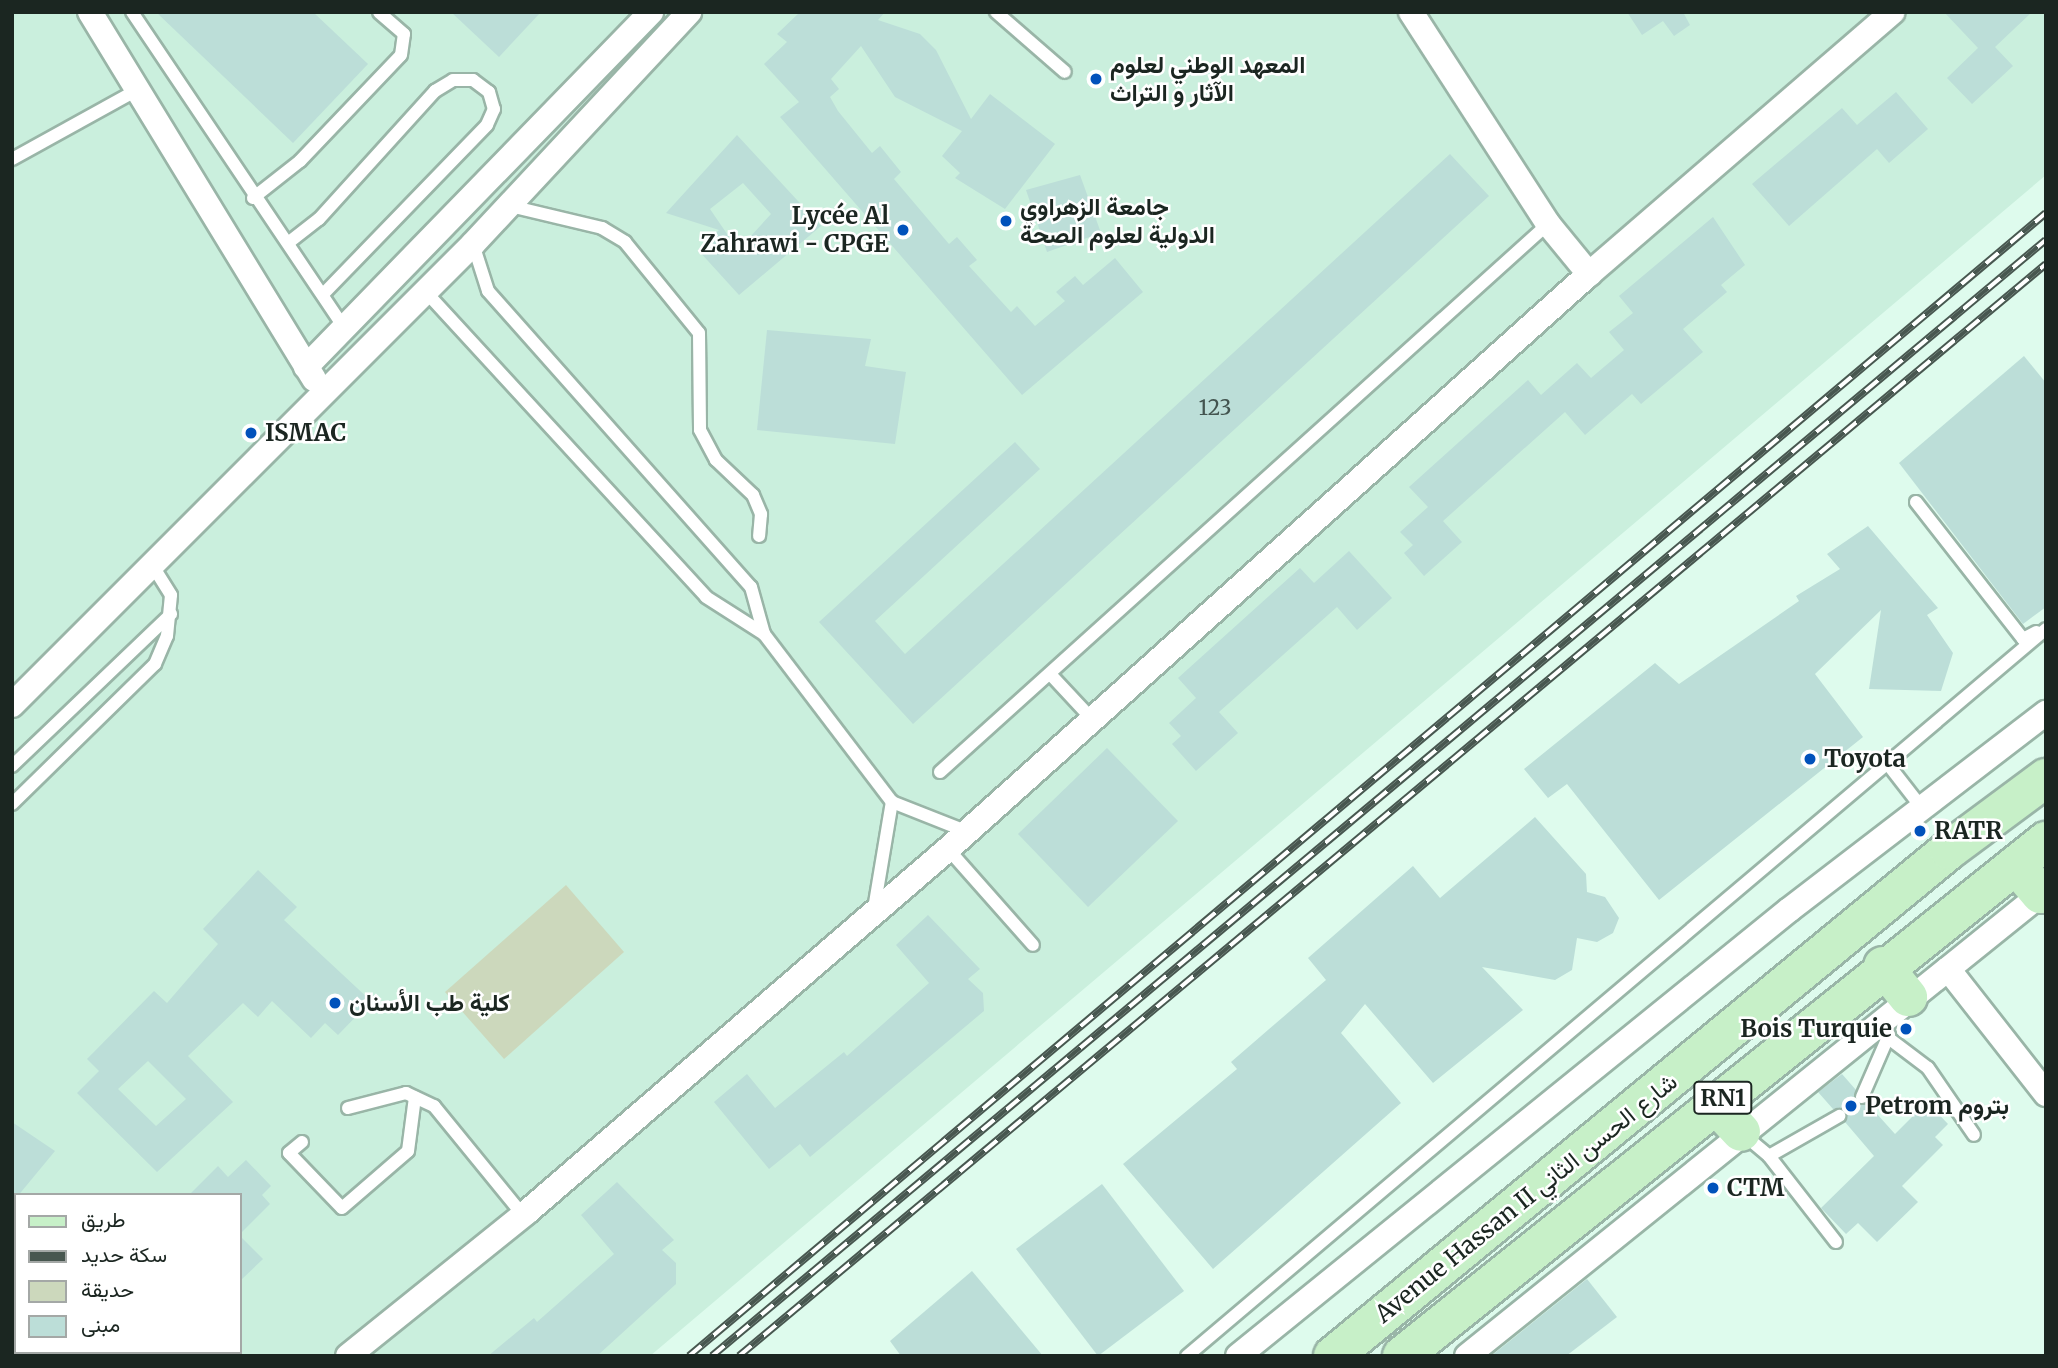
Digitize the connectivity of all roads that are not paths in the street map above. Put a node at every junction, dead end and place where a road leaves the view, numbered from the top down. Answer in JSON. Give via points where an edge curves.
{"nodes":[{"id":1,"x":90,"y":12,"type":"edge"},
{"id":2,"x":132,"y":12,"type":"edge"},
{"id":3,"x":379,"y":12,"type":"edge"},
{"id":4,"x":651,"y":12,"type":"edge"},
{"id":5,"x":689,"y":12,"type":"edge"},
{"id":6,"x":996,"y":12,"type":"edge"},
{"id":7,"x":1411,"y":12,"type":"edge"},
{"id":8,"x":1892,"y":12,"type":"edge"},
{"id":9,"x":1065,"y":72,"type":"dead end"},
{"id":10,"x":137,"y":90,"type":"junction"},
{"id":11,"x":12,"y":159,"type":"edge"},
{"id":12,"x":253,"y":198,"type":"junction"},
{"id":13,"x":510,"y":206,"type":"junction"},
{"id":14,"x":1548,"y":224,"type":"junction"},
{"id":15,"x":288,"y":243,"type":"junction"},
{"id":16,"x":473,"y":244,"type":"junction"},
{"id":17,"x":1589,"y":274,"type":"junction"},
{"id":18,"x":425,"y":291,"type":"junction"},
{"id":19,"x":325,"y":292,"type":"junction"},
{"id":20,"x":344,"y":328,"type":"junction"},
{"id":21,"x":306,"y":367,"type":"junction"},
{"id":22,"x":323,"y":394,"type":"junction"},
{"id":23,"x":1916,"y":502,"type":"dead end"},
{"id":24,"x":758,"y":536,"type":"dead end"},
{"id":25,"x":152,"y":565,"type":"junction"},
{"id":26,"x":171,"y":614,"type":"junction"},
{"id":27,"x":2046,"y":628,"type":"edge"},
{"id":28,"x":764,"y":634,"type":"junction"},
{"id":29,"x":1051,"y":675,"type":"junction"},
{"id":30,"x":12,"y":705,"type":"edge"},
{"id":31,"x":2046,"y":713,"type":"edge"},
{"id":32,"x":1093,"y":720,"type":"junction"},
{"id":33,"x":13,"y":763,"type":"edge"},
{"id":34,"x":1887,"y":763,"type":"junction"},
{"id":35,"x":940,"y":772,"type":"dead end"},
{"id":36,"x":2046,"y":778,"type":"edge"},
{"id":37,"x":892,"y":802,"type":"junction"},
{"id":38,"x":12,"y":804,"type":"edge"},
{"id":39,"x":1922,"y":808,"type":"junction"},
{"id":40,"x":968,"y":832,"type":"junction"},
{"id":41,"x":2046,"y":841,"type":"edge"},
{"id":42,"x":947,"y":849,"type":"junction"},
{"id":43,"x":2016,"y":865,"type":"junction"},
{"id":44,"x":2043,"y":892,"type":"edge"},
{"id":45,"x":874,"y":913,"type":"junction"},
{"id":46,"x":1033,"y":945,"type":"dead end"},
{"id":47,"x":1883,"y":966,"type":"junction"},
{"id":48,"x":1948,"y":970,"type":"junction"},
{"id":49,"x":1894,"y":1019,"type":"junction"},
{"id":50,"x":2046,"y":1094,"type":"edge"},
{"id":51,"x":415,"y":1097,"type":"junction"},
{"id":52,"x":1862,"y":1097,"type":"dead end"},
{"id":53,"x":1715,"y":1104,"type":"junction"},
{"id":54,"x":348,"y":1108,"type":"dead end"},
{"id":55,"x":1839,"y":1116,"type":"dead end"},
{"id":56,"x":1974,"y":1135,"type":"dead end"},
{"id":57,"x":302,"y":1142,"type":"dead end"},
{"id":58,"x":1755,"y":1144,"type":"junction"},
{"id":59,"x":523,"y":1216,"type":"junction"},
{"id":60,"x":1836,"y":1242,"type":"dead end"},
{"id":61,"x":347,"y":1354,"type":"edge"},
{"id":62,"x":1187,"y":1356,"type":"edge"},
{"id":63,"x":1238,"y":1356,"type":"edge"},
{"id":64,"x":1333,"y":1356,"type":"edge"},
{"id":65,"x":1402,"y":1356,"type":"edge"},
{"id":66,"x":1467,"y":1356,"type":"edge"}],
"edges":[{"from":1,"to":10,"type":"street"},
{"from":2,"to":12,"type":"lane"},
{"from":3,"to":12,"type":"lane","via":[[404,34],[401,55],[300,161]]},
{"from":4,"to":20,"type":"street"},
{"from":5,"to":13,"type":"street"},
{"from":6,"to":9,"type":"lane"},
{"from":7,"to":14,"type":"street"},
{"from":8,"to":17,"type":"street"},
{"from":10,"to":11,"type":"lane"},
{"from":10,"to":21,"type":"street"},
{"from":12,"to":15,"type":"lane"},
{"from":13,"to":16,"type":"street"},
{"from":13,"to":24,"type":"lane","via":[[602,228],[625,242],[699,333],[700,430],[716,460],[753,495],[761,514]]},
{"from":14,"to":17,"type":"street"},
{"from":14,"to":29,"type":"lane"},
{"from":15,"to":19,"type":"lane"},
{"from":15,"to":19,"type":"lane","via":[[319,219],[435,91],[453,80],[473,80],[489,92],[494,109],[486,125]]},
{"from":16,"to":18,"type":"street"},
{"from":16,"to":28,"type":"lane","via":[[488,291],[751,587]]},
{"from":17,"to":32,"type":"street"},
{"from":18,"to":22,"type":"street"},
{"from":18,"to":28,"type":"lane","via":[[706,597]]},
{"from":19,"to":20,"type":"lane"},
{"from":20,"to":21,"type":"street"},
{"from":21,"to":22,"type":"street"},
{"from":22,"to":25,"type":"street"},
{"from":23,"to":27,"type":"lane","via":[[2023,639]]},
{"from":25,"to":26,"type":"lane","via":[[171,595]]},
{"from":25,"to":30,"type":"street"},
{"from":26,"to":33,"type":"lane"},
{"from":26,"to":38,"type":"lane","via":[[155,664]]},
{"from":27,"to":34,"type":"lane"},
{"from":28,"to":37,"type":"lane"},
{"from":29,"to":32,"type":"lane"},
{"from":29,"to":35,"type":"lane"},
{"from":31,"to":39,"type":"street"},
{"from":32,"to":40,"type":"street"},
{"from":34,"to":39,"type":"lane"},
{"from":34,"to":62,"type":"lane"},
{"from":36,"to":64,"type":"main road","name":"Avenue Hassan II شارع الحسن الثاني","number":"RN1","via":[[1949,850]]},
{"from":37,"to":40,"type":"lane"},
{"from":37,"to":45,"type":"lane"},
{"from":39,"to":63,"type":"street"},
{"from":40,"to":42,"type":"street"},
{"from":41,"to":43,"type":"main road","name":"Avenue Hassan II شارع الحسن الثاني","number":"RN1"},
{"from":42,"to":45,"type":"street"},
{"from":42,"to":46,"type":"lane"},
{"from":43,"to":44,"type":"main road"},
{"from":43,"to":47,"type":"main road","name":"Avenue Hassan II شارع الحسن الثاني","number":"RN1"},
{"from":44,"to":48,"type":"street"},
{"from":45,"to":59,"type":"street"},
{"from":47,"to":49,"type":"main road"},
{"from":47,"to":53,"type":"main road","name":"Avenue Hassan II شارع الحسن الثاني","number":"RN1"},
{"from":48,"to":49,"type":"street"},
{"from":48,"to":50,"type":"street"},
{"from":49,"to":52,"type":"lane"},
{"from":49,"to":56,"type":"lane"},
{"from":49,"to":58,"type":"street"},
{"from":51,"to":54,"type":"lane","via":[[379,1097]]},
{"from":51,"to":57,"type":"lane","via":[[408,1151],[342,1208],[289,1153]]},
{"from":51,"to":59,"type":"lane","via":[[434,1107]]},
{"from":53,"to":58,"type":"main road"},
{"from":53,"to":65,"type":"main road","name":"Avenue Hassan II شارع الحسن الثاني","number":"RN1"},
{"from":55,"to":58,"type":"lane"},
{"from":58,"to":60,"type":"lane"},
{"from":58,"to":66,"type":"street"},
{"from":59,"to":61,"type":"street"}]}
